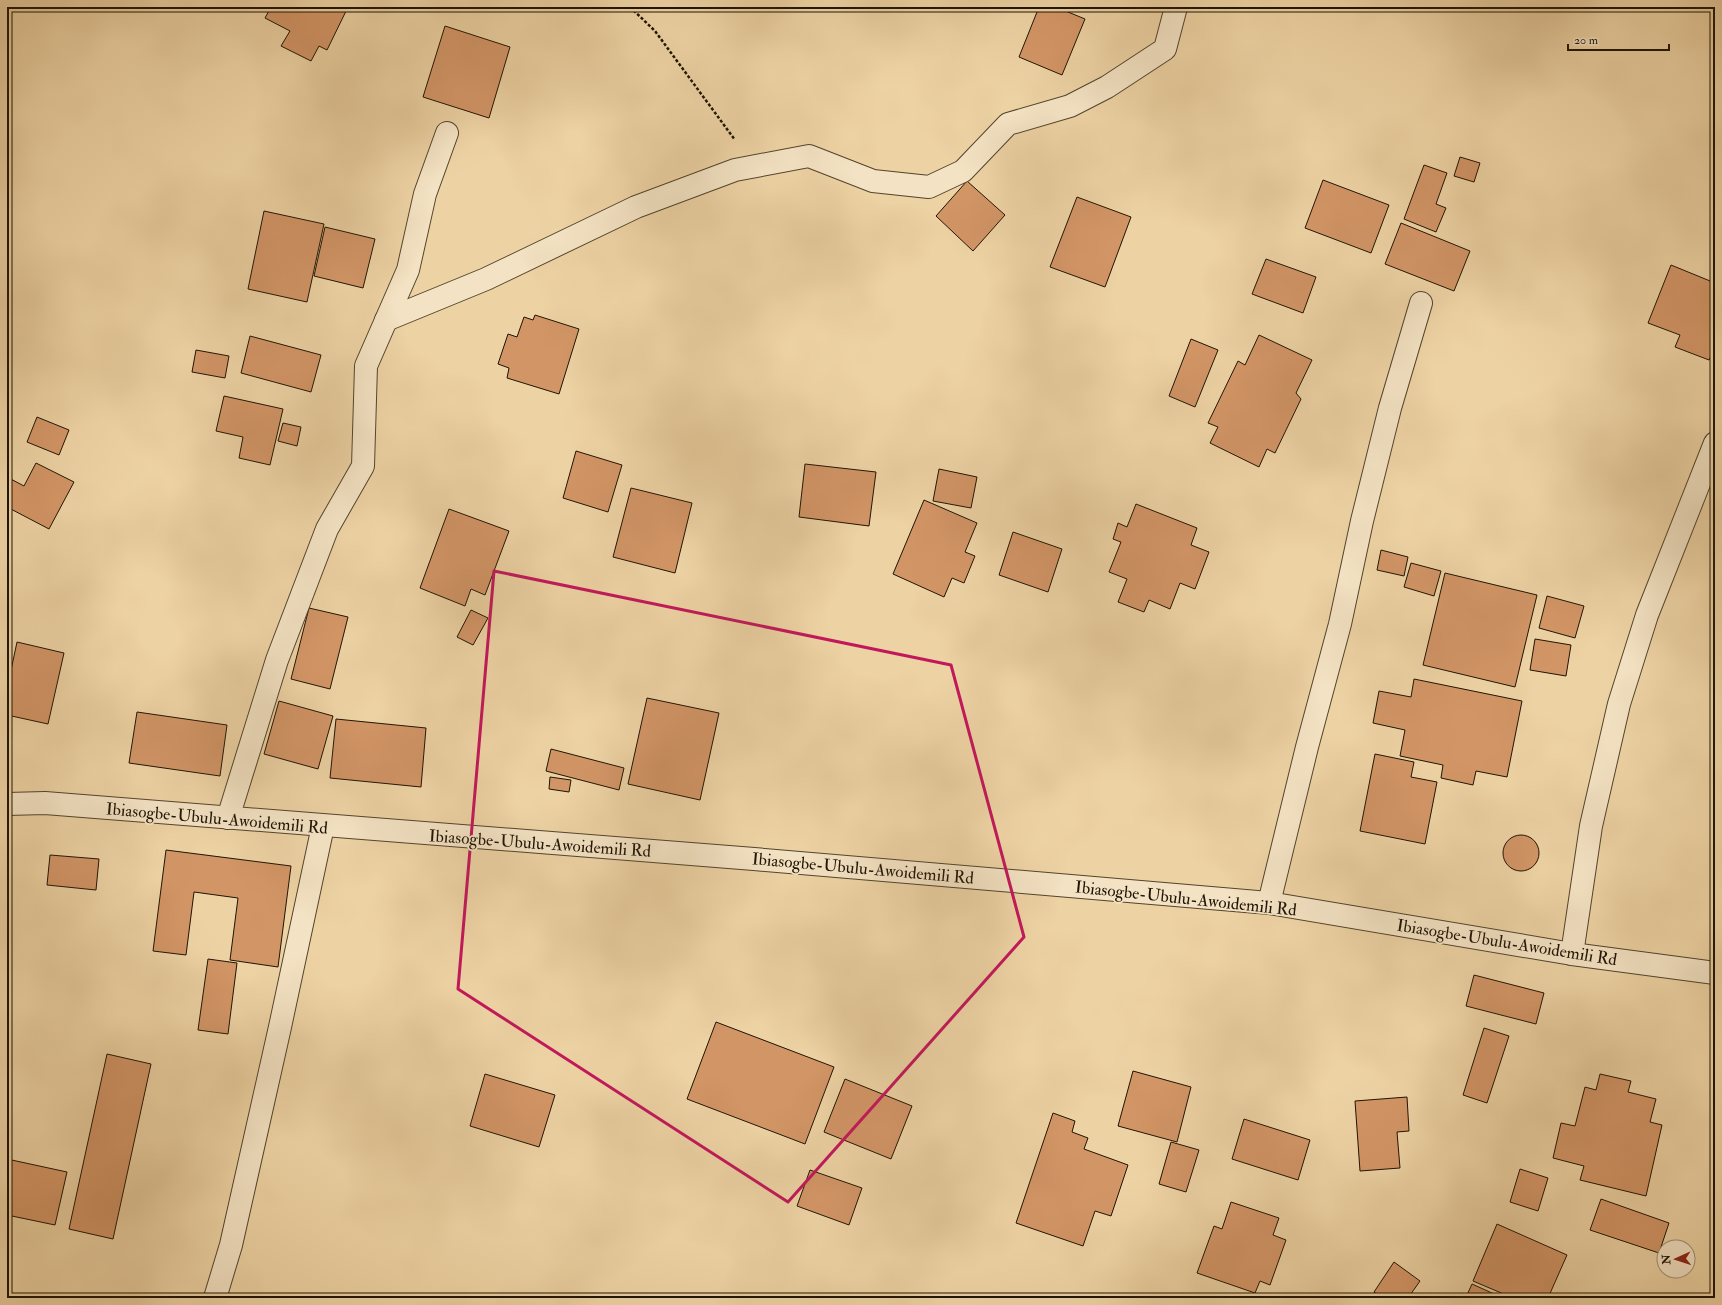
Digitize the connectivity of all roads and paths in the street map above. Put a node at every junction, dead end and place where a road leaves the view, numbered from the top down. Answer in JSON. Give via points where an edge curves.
{"nodes":[{"id":1,"x":630,"y":7,"type":"edge"},
{"id":2,"x":1176,"y":7,"type":"edge"},
{"id":3,"x":447,"y":133,"type":"dead end"},
{"id":4,"x":754,"y":167,"type":"junction"},
{"id":5,"x":1421,"y":303,"type":"dead end"},
{"id":6,"x":386,"y":320,"type":"junction"},
{"id":7,"x":1715,"y":443,"type":"edge"},
{"id":8,"x":7,"y":804,"type":"edge"},
{"id":9,"x":228,"y":818,"type":"junction"},
{"id":10,"x":323,"y":826,"type":"junction"},
{"id":11,"x":1269,"y":903,"type":"junction"},
{"id":12,"x":1572,"y":954,"type":"junction"},
{"id":13,"x":1715,"y":973,"type":"edge"},
{"id":14,"x":215,"y":1298,"type":"edge"}],
"edges":[{"from":1,"to":4,"type":"path","via":[[655,31]]},
{"from":2,"to":4,"type":"street","via":[[1165,49],[1107,88],[1070,106],[1008,124],[963,172],[929,187],[873,181],[809,156]]},
{"from":3,"to":6,"type":"street","via":[[425,194],[408,270]]},
{"from":4,"to":6,"type":"street","via":[[735,170],[636,207],[486,278]]},
{"from":5,"to":11,"type":"street","via":[[1390,408],[1340,624]]},
{"from":6,"to":9,"type":"street","via":[[366,366],[362,466],[327,529],[280,652]]},
{"from":7,"to":12,"type":"street","via":[[1647,615],[1619,704],[1591,826]]},
{"from":8,"to":9,"type":"street","name":"Ibiasogbe-Ubulu-Awoidemili Rd","via":[[45,804]]},
{"from":9,"to":10,"type":"street","name":"Ibiasogbe-Ubulu-Awoidemili Rd"},
{"from":10,"to":11,"type":"street","name":"Ibiasogbe-Ubulu-Awoidemili Rd","via":[[754,859]]},
{"from":10,"to":14,"type":"street","via":[[231,1245]]},
{"from":11,"to":12,"type":"street","name":"Ibiasogbe-Ubulu-Awoidemili Rd"},
{"from":12,"to":13,"type":"street","name":"Ibiasogbe-Ubulu-Awoidemili Rd"}]}
